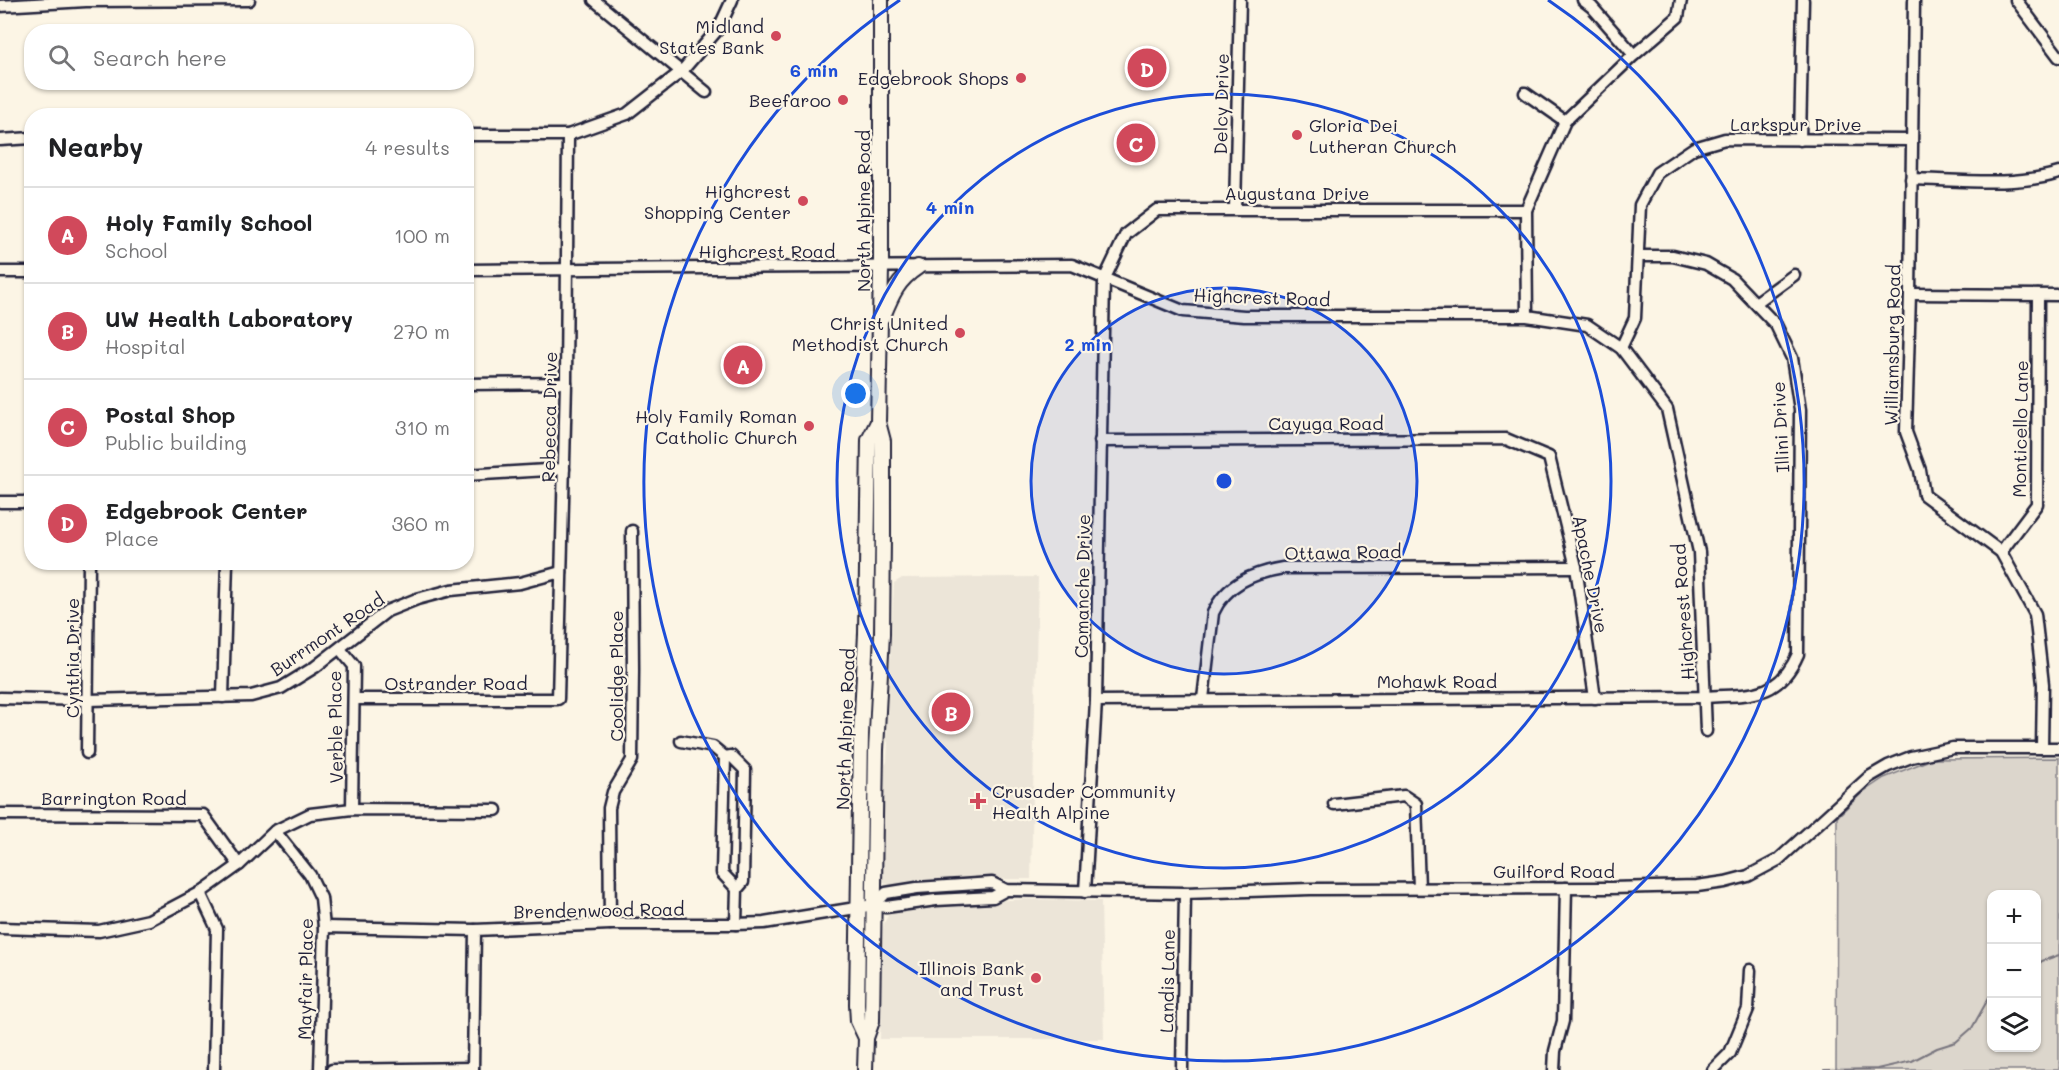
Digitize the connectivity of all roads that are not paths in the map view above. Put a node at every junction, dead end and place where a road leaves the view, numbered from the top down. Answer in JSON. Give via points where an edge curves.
{"nodes":[{"id":1,"x":249,"y":0,"type":"edge"},
{"id":2,"x":594,"y":0,"type":"edge"},
{"id":3,"x":732,"y":0,"type":"edge"},
{"id":4,"x":881,"y":0,"type":"edge"},
{"id":5,"x":1240,"y":0,"type":"edge"},
{"id":6,"x":1583,"y":0,"type":"edge"},
{"id":7,"x":1681,"y":0,"type":"edge"},
{"id":8,"x":1803,"y":0,"type":"edge"},
{"id":9,"x":1914,"y":0,"type":"edge"},
{"id":10,"x":2016,"y":0,"type":"edge"},
{"id":11,"x":86,"y":1,"type":"edge"},
{"id":12,"x":0,"y":6,"type":"edge"},
{"id":13,"x":1634,"y":55,"type":"junction"},
{"id":14,"x":2059,"y":57,"type":"edge"},
{"id":15,"x":682,"y":71,"type":"junction"},
{"id":16,"x":706,"y":92,"type":"dead end"},
{"id":17,"x":1525,"y":93,"type":"dead end"},
{"id":18,"x":1565,"y":121,"type":"junction"},
{"id":19,"x":474,"y":135,"type":"edge"},
{"id":20,"x":568,"y":135,"type":"junction"},
{"id":21,"x":24,"y":138,"type":"edge"},
{"id":22,"x":0,"y":140,"type":"edge"},
{"id":23,"x":1800,"y":140,"type":"junction"},
{"id":24,"x":1911,"y":140,"type":"junction"},
{"id":25,"x":2059,"y":172,"type":"edge"},
{"id":26,"x":1911,"y":179,"type":"junction"},
{"id":27,"x":1235,"y":209,"type":"junction"},
{"id":28,"x":1527,"y":210,"type":"junction"},
{"id":29,"x":1639,"y":256,"type":"junction"},
{"id":30,"x":918,"y":267,"type":"junction"},
{"id":31,"x":881,"y":268,"type":"junction"},
{"id":32,"x":567,"y":269,"type":"junction"},
{"id":33,"x":474,"y":270,"type":"edge"},
{"id":34,"x":0,"y":272,"type":"edge"},
{"id":35,"x":24,"y":272,"type":"edge"},
{"id":36,"x":1794,"y":275,"type":"dead end"},
{"id":37,"x":1104,"y":280,"type":"junction"},
{"id":38,"x":1910,"y":294,"type":"junction"},
{"id":39,"x":2038,"y":295,"type":"junction"},
{"id":40,"x":2059,"y":295,"type":"edge"},
{"id":41,"x":1757,"y":302,"type":"junction"},
{"id":42,"x":1527,"y":316,"type":"junction"},
{"id":43,"x":880,"y":323,"type":"junction"},
{"id":44,"x":1621,"y":348,"type":"junction"},
{"id":45,"x":566,"y":383,"type":"junction"},
{"id":46,"x":474,"y":384,"type":"edge"},
{"id":47,"x":878,"y":422,"type":"junction"},
{"id":48,"x":1100,"y":441,"type":"junction"},
{"id":49,"x":1549,"y":457,"type":"joint"},
{"id":50,"x":564,"y":469,"type":"junction"},
{"id":51,"x":474,"y":475,"type":"edge"},
{"id":52,"x":0,"y":502,"type":"edge"},
{"id":53,"x":24,"y":502,"type":"edge"},
{"id":54,"x":632,"y":531,"type":"dead end"},
{"id":55,"x":2001,"y":552,"type":"junction"},
{"id":56,"x":1576,"y":567,"type":"junction"},
{"id":57,"x":89,"y":570,"type":"edge"},
{"id":58,"x":227,"y":570,"type":"edge"},
{"id":59,"x":561,"y":572,"type":"junction"},
{"id":60,"x":339,"y":649,"type":"junction"},
{"id":61,"x":1776,"y":685,"type":"joint"},
{"id":62,"x":223,"y":697,"type":"junction"},
{"id":63,"x":1706,"y":697,"type":"junction"},
{"id":64,"x":0,"y":698,"type":"edge"},
{"id":65,"x":1595,"y":698,"type":"junction"},
{"id":66,"x":354,"y":699,"type":"junction"},
{"id":67,"x":558,"y":699,"type":"joint"},
{"id":68,"x":1203,"y":699,"type":"junction"},
{"id":69,"x":88,"y":700,"type":"junction"},
{"id":70,"x":1096,"y":701,"type":"junction"},
{"id":71,"x":1706,"y":730,"type":"dead end"},
{"id":72,"x":681,"y":741,"type":"dead end"},
{"id":73,"x":2042,"y":748,"type":"junction"},
{"id":74,"x":2059,"y":748,"type":"edge"},
{"id":75,"x":87,"y":753,"type":"dead end"},
{"id":76,"x":725,"y":758,"type":"junction"},
{"id":77,"x":1334,"y":804,"type":"dead end"},
{"id":78,"x":352,"y":809,"type":"junction"},
{"id":79,"x":496,"y":810,"type":"dead end"},
{"id":80,"x":0,"y":814,"type":"edge"},
{"id":81,"x":275,"y":831,"type":"junction"},
{"id":82,"x":239,"y":865,"type":"junction"},
{"id":83,"x":1419,"y":888,"type":"junction"},
{"id":84,"x":1566,"y":888,"type":"junction"},
{"id":85,"x":737,"y":889,"type":"junction"},
{"id":86,"x":1085,"y":892,"type":"junction"},
{"id":87,"x":200,"y":893,"type":"junction"},
{"id":88,"x":1185,"y":893,"type":"junction"},
{"id":89,"x":874,"y":905,"type":"junction"},
{"id":90,"x":858,"y":908,"type":"junction"},
{"id":91,"x":610,"y":924,"type":"junction"},
{"id":92,"x":736,"y":924,"type":"junction"},
{"id":93,"x":324,"y":927,"type":"junction"},
{"id":94,"x":0,"y":928,"type":"edge"},
{"id":95,"x":475,"y":930,"type":"junction"},
{"id":96,"x":1750,"y":969,"type":"dead end"},
{"id":97,"x":866,"y":1038,"type":"junction"},
{"id":98,"x":473,"y":1069,"type":"edge"},
{"id":99,"x":214,"y":1070,"type":"edge"},
{"id":100,"x":320,"y":1070,"type":"edge"},
{"id":101,"x":332,"y":1070,"type":"edge"},
{"id":102,"x":865,"y":1070,"type":"edge"},
{"id":103,"x":1182,"y":1070,"type":"edge"},
{"id":104,"x":1554,"y":1070,"type":"edge"},
{"id":105,"x":1713,"y":1070,"type":"edge"}],
"edges":[{"from":1,"to":11,"type":"street"},
{"from":2,"to":15,"type":"street"},
{"from":3,"to":15,"type":"street","via":[[718,28]]},
{"from":4,"to":31,"type":"main road","name":"North Alpine Road"},
{"from":5,"to":27,"type":"street","name":"Delcy Drive"},
{"from":6,"to":13,"type":"street"},
{"from":7,"to":13,"type":"street","via":[[1678,17]]},
{"from":8,"to":23,"type":"street"},
{"from":9,"to":24,"type":"street","name":"Williamsburg Road"},
{"from":10,"to":14,"type":"street"},
{"from":11,"to":12,"type":"street"},
{"from":13,"to":18,"type":"street"},
{"from":15,"to":16,"type":"street"},
{"from":15,"to":20,"type":"street","via":[[627,114]]},
{"from":17,"to":18,"type":"street"},
{"from":18,"to":28,"type":"street"},
{"from":19,"to":20,"type":"street"},
{"from":20,"to":32,"type":"street","name":"Rebecca Drive"},
{"from":21,"to":22,"type":"street"},
{"from":23,"to":24,"type":"street","name":"Larkspur Drive"},
{"from":23,"to":29,"type":"street","name":"Larkspur Drive","via":[[1725,139],[1694,148],[1657,173],[1640,205]]},
{"from":24,"to":26,"type":"street","name":"Williamsburg Road"},
{"from":25,"to":26,"type":"street","via":[[2038,179],[2009,181]]},
{"from":26,"to":38,"type":"street","name":"Williamsburg Road"},
{"from":27,"to":28,"type":"street","name":"Augustana Drive"},
{"from":27,"to":37,"type":"street","name":"Augustana Drive","via":[[1157,210],[1126,234]]},
{"from":28,"to":42,"type":"street"},
{"from":29,"to":41,"type":"street","name":"Illini Drive","via":[[1672,256],[1706,264],[1732,279]]},
{"from":29,"to":44,"type":"street","name":"Larkspur Drive","via":[[1635,318]]},
{"from":30,"to":31,"type":"street","name":"Highcrest Road"},
{"from":30,"to":37,"type":"street","name":"Highcrest Road","via":[[1072,265]]},
{"from":30,"to":43,"type":"main road","via":[[904,276]]},
{"from":31,"to":32,"type":"street","name":"Highcrest Road"},
{"from":31,"to":43,"type":"main road","name":"North Alpine Road"},
{"from":32,"to":33,"type":"street","name":"Highcrest Road"},
{"from":32,"to":45,"type":"street","name":"Rebecca Drive"},
{"from":34,"to":35,"type":"street"},
{"from":36,"to":41,"type":"street"},
{"from":37,"to":42,"type":"street","name":"Highcrest Road","via":[[1184,311],[1244,316]]},
{"from":37,"to":48,"type":"street","name":"Comanche Drive"},
{"from":38,"to":39,"type":"street"},
{"from":38,"to":55,"type":"street","name":"Williamsburg Road","via":[[1906,432],[1920,470],[1924,495]]},
{"from":39,"to":40,"type":"street"},
{"from":39,"to":55,"type":"street","name":"Monticello Lane","via":[[2037,504]]},
{"from":41,"to":61,"type":"street","name":"Illini Drive","via":[[1776,325],[1792,358],[1800,410],[1798,654]]},
{"from":42,"to":44,"type":"street","name":"Highcrest Road","via":[[1587,325]]},
{"from":43,"to":47,"type":"main road","name":"North Alpine Road"},
{"from":44,"to":63,"type":"street","name":"Highcrest Road","via":[[1667,409],[1699,552]]},
{"from":45,"to":46,"type":"street"},
{"from":45,"to":50,"type":"street","name":"Rebecca Drive"},
{"from":47,"to":89,"type":"main road","name":"North Alpine Road","via":[[883,441],[883,537]]},
{"from":47,"to":90,"type":"main road","name":"North Alpine Road","via":[[870,440]]},
{"from":48,"to":49,"type":"street","name":"Cayuga Road","via":[[1506,439]]},
{"from":48,"to":70,"type":"street","name":"Comanche Drive"},
{"from":49,"to":56,"type":"street","name":"Apache Drive"},
{"from":50,"to":51,"type":"street"},
{"from":50,"to":59,"type":"street","name":"Rebecca Drive"},
{"from":52,"to":53,"type":"street"},
{"from":54,"to":91,"type":"street","name":"Coolidge Place","via":[[632,760],[613,792],[609,808]]},
{"from":55,"to":73,"type":"street","name":"Williamsburg Road","via":[[2035,614],[2043,684]]},
{"from":56,"to":65,"type":"street","name":"Apache Drive"},
{"from":56,"to":68,"type":"street","name":"Ottawa Road","via":[[1283,568],[1263,572],[1232,587],[1213,613]]},
{"from":57,"to":69,"type":"street","name":"Cynthia Drive"},
{"from":58,"to":62,"type":"street"},
{"from":59,"to":60,"type":"street","name":"Burrmont Road","via":[[520,583],[451,590],[417,598],[387,611]]},
{"from":59,"to":67,"type":"street","name":"Rebecca Drive"},
{"from":60,"to":62,"type":"street","name":"Burrmont Road","via":[[281,688],[251,696]]},
{"from":60,"to":66,"type":"street","name":"Verble Place","via":[[354,666]]},
{"from":61,"to":63,"type":"street","name":"Mohawk Road","via":[[1762,693]]},
{"from":62,"to":69,"type":"street","name":"Burrmont Road"},
{"from":63,"to":65,"type":"street","name":"Mohawk Road"},
{"from":63,"to":71,"type":"street","name":"Highcrest Road"},
{"from":64,"to":69,"type":"street","name":"Burrmont Road"},
{"from":65,"to":68,"type":"street","name":"Mohawk Road"},
{"from":66,"to":67,"type":"street","name":"Ostrander Road"},
{"from":66,"to":78,"type":"street","name":"Verble Place"},
{"from":68,"to":70,"type":"street","name":"Mohawk Road"},
{"from":69,"to":75,"type":"street","name":"Cynthia Drive"},
{"from":70,"to":86,"type":"street","name":"Comanche Drive"},
{"from":72,"to":76,"type":"street","via":[[713,747]]},
{"from":73,"to":74,"type":"street","name":"Guilford Road"},
{"from":73,"to":84,"type":"street","name":"Guilford Road","via":[[1953,748],[1888,766],[1869,777],[1778,860],[1748,876],[1697,886]]},
{"from":76,"to":85,"type":"street","via":[[722,873]]},
{"from":76,"to":85,"type":"street","via":[[731,756],[746,770],[742,882]]},
{"from":77,"to":83,"type":"street","via":[[1404,796],[1416,804]]},
{"from":78,"to":79,"type":"street"},
{"from":78,"to":81,"type":"street","via":[[310,814]]},
{"from":80,"to":82,"type":"street","name":"Barrington Road","via":[[204,815]]},
{"from":81,"to":82,"type":"street"},
{"from":81,"to":93,"type":"street","name":"Mayfair Place","via":[[310,876],[321,898]]},
{"from":82,"to":87,"type":"street"},
{"from":83,"to":84,"type":"street","name":"Guilford Road"},
{"from":83,"to":88,"type":"street","name":"Guilford Road"},
{"from":84,"to":104,"type":"street","via":[[1563,1021]]},
{"from":85,"to":92,"type":"street"},
{"from":86,"to":88,"type":"street","name":"Guilford Road"},
{"from":86,"to":89,"type":"street","name":"Guilford Road","via":[[1006,890],[993,897],[886,908]]},
{"from":87,"to":94,"type":"street","via":[[149,920],[99,931]]},
{"from":87,"to":99,"type":"street","via":[[217,929]]},
{"from":88,"to":103,"type":"street","name":"Landis Lane"},
{"from":89,"to":90,"type":"street","name":"Brendenwood Road"},
{"from":89,"to":97,"type":"main road","name":"North Alpine Road","via":[[872,1021]]},
{"from":90,"to":92,"type":"street","name":"Brendenwood Road"},
{"from":90,"to":97,"type":"main road","name":"North Alpine Road","via":[[858,1021]]},
{"from":91,"to":92,"type":"street","name":"Brendenwood Road"},
{"from":91,"to":95,"type":"street","name":"Brendenwood Road"},
{"from":93,"to":95,"type":"street","name":"Brendenwood Road"},
{"from":93,"to":100,"type":"street","name":"Mayfair Place"},
{"from":95,"to":98,"type":"street"},
{"from":96,"to":105,"type":"street","via":[[1749,1009],[1730,1053]]},
{"from":97,"to":102,"type":"main road","name":"North Alpine Road"},
{"from":98,"to":101,"type":"street"}]}
